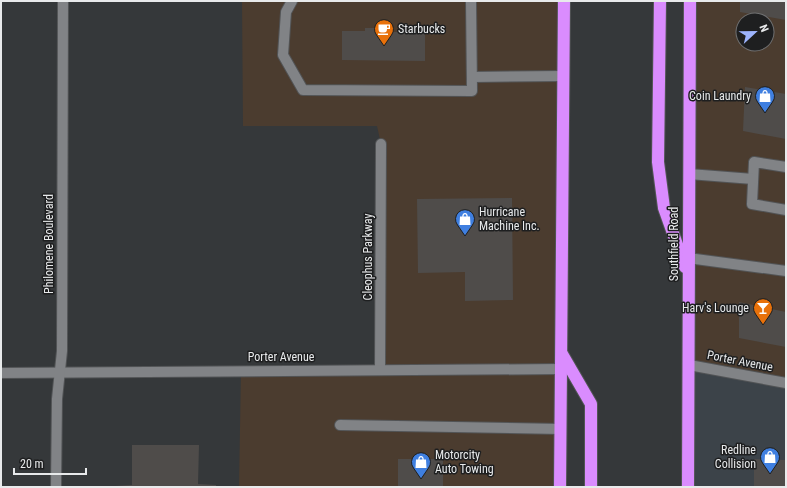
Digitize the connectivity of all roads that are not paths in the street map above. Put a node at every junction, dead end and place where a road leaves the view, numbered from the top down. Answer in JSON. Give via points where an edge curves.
{"nodes":[{"id":1,"x":63,"y":1,"type":"edge"},
{"id":2,"x":292,"y":1,"type":"edge"},
{"id":3,"x":471,"y":1,"type":"edge"},
{"id":4,"x":564,"y":1,"type":"edge"},
{"id":5,"x":660,"y":1,"type":"edge"},
{"id":6,"x":690,"y":1,"type":"edge"},
{"id":7,"x":563,"y":76,"type":"junction"},
{"id":8,"x":472,"y":77,"type":"junction"},
{"id":9,"x":381,"y":144,"type":"dead end"},
{"id":10,"x":786,"y":167,"type":"edge"},
{"id":11,"x":689,"y":174,"type":"junction"},
{"id":12,"x":752,"y":179,"type":"junction"},
{"id":13,"x":786,"y":210,"type":"edge"},
{"id":14,"x":688,"y":258,"type":"junction"},
{"id":15,"x":786,"y":271,"type":"edge"},
{"id":16,"x":688,"y":276,"type":"junction"},
{"id":17,"x":561,"y":352,"type":"junction"},
{"id":18,"x":689,"y":365,"type":"junction"},
{"id":19,"x":561,"y":369,"type":"junction"},
{"id":20,"x":380,"y":370,"type":"junction"},
{"id":21,"x":59,"y":372,"type":"junction"},
{"id":22,"x":1,"y":373,"type":"edge"},
{"id":23,"x":786,"y":383,"type":"edge"},
{"id":24,"x":340,"y":425,"type":"dead end"},
{"id":25,"x":561,"y":429,"type":"junction"},
{"id":26,"x":56,"y":487,"type":"edge"},
{"id":27,"x":560,"y":487,"type":"edge"},
{"id":28,"x":591,"y":487,"type":"edge"},
{"id":29,"x":688,"y":487,"type":"edge"}],
"edges":[{"from":1,"to":21,"type":"street","name":"Philomene Boulevard","via":[[62,343]]},
{"from":2,"to":8,"type":"street","via":[[286,12],[283,55],[303,90],[472,90]]},
{"from":3,"to":8,"type":"street"},
{"from":4,"to":7,"type":"highway"},
{"from":5,"to":16,"type":"highway","via":[[658,162],[664,208]]},
{"from":6,"to":11,"type":"highway","name":"Southfield Road"},
{"from":7,"to":8,"type":"street"},
{"from":7,"to":17,"type":"highway"},
{"from":9,"to":20,"type":"street","name":"Cleophus Parkway"},
{"from":10,"to":12,"type":"street","via":[[754,162]]},
{"from":11,"to":12,"type":"street"},
{"from":11,"to":14,"type":"highway","name":"Southfield Road"},
{"from":12,"to":13,"type":"street","via":[[752,204]]},
{"from":14,"to":15,"type":"street"},
{"from":14,"to":16,"type":"highway","name":"Southfield Road"},
{"from":16,"to":18,"type":"highway","name":"Southfield Road"},
{"from":17,"to":19,"type":"highway"},
{"from":17,"to":28,"type":"highway","via":[[591,404]]},
{"from":18,"to":23,"type":"street","name":"Porter Avenue"},
{"from":18,"to":29,"type":"highway","name":"Southfield Road"},
{"from":19,"to":20,"type":"street","name":"Porter Avenue"},
{"from":19,"to":25,"type":"highway"},
{"from":20,"to":21,"type":"street","name":"Porter Avenue"},
{"from":21,"to":22,"type":"street","name":"Porter Avenue"},
{"from":21,"to":26,"type":"street","name":"Philomene Boulevard"},
{"from":24,"to":25,"type":"street"},
{"from":25,"to":27,"type":"highway"}]}
